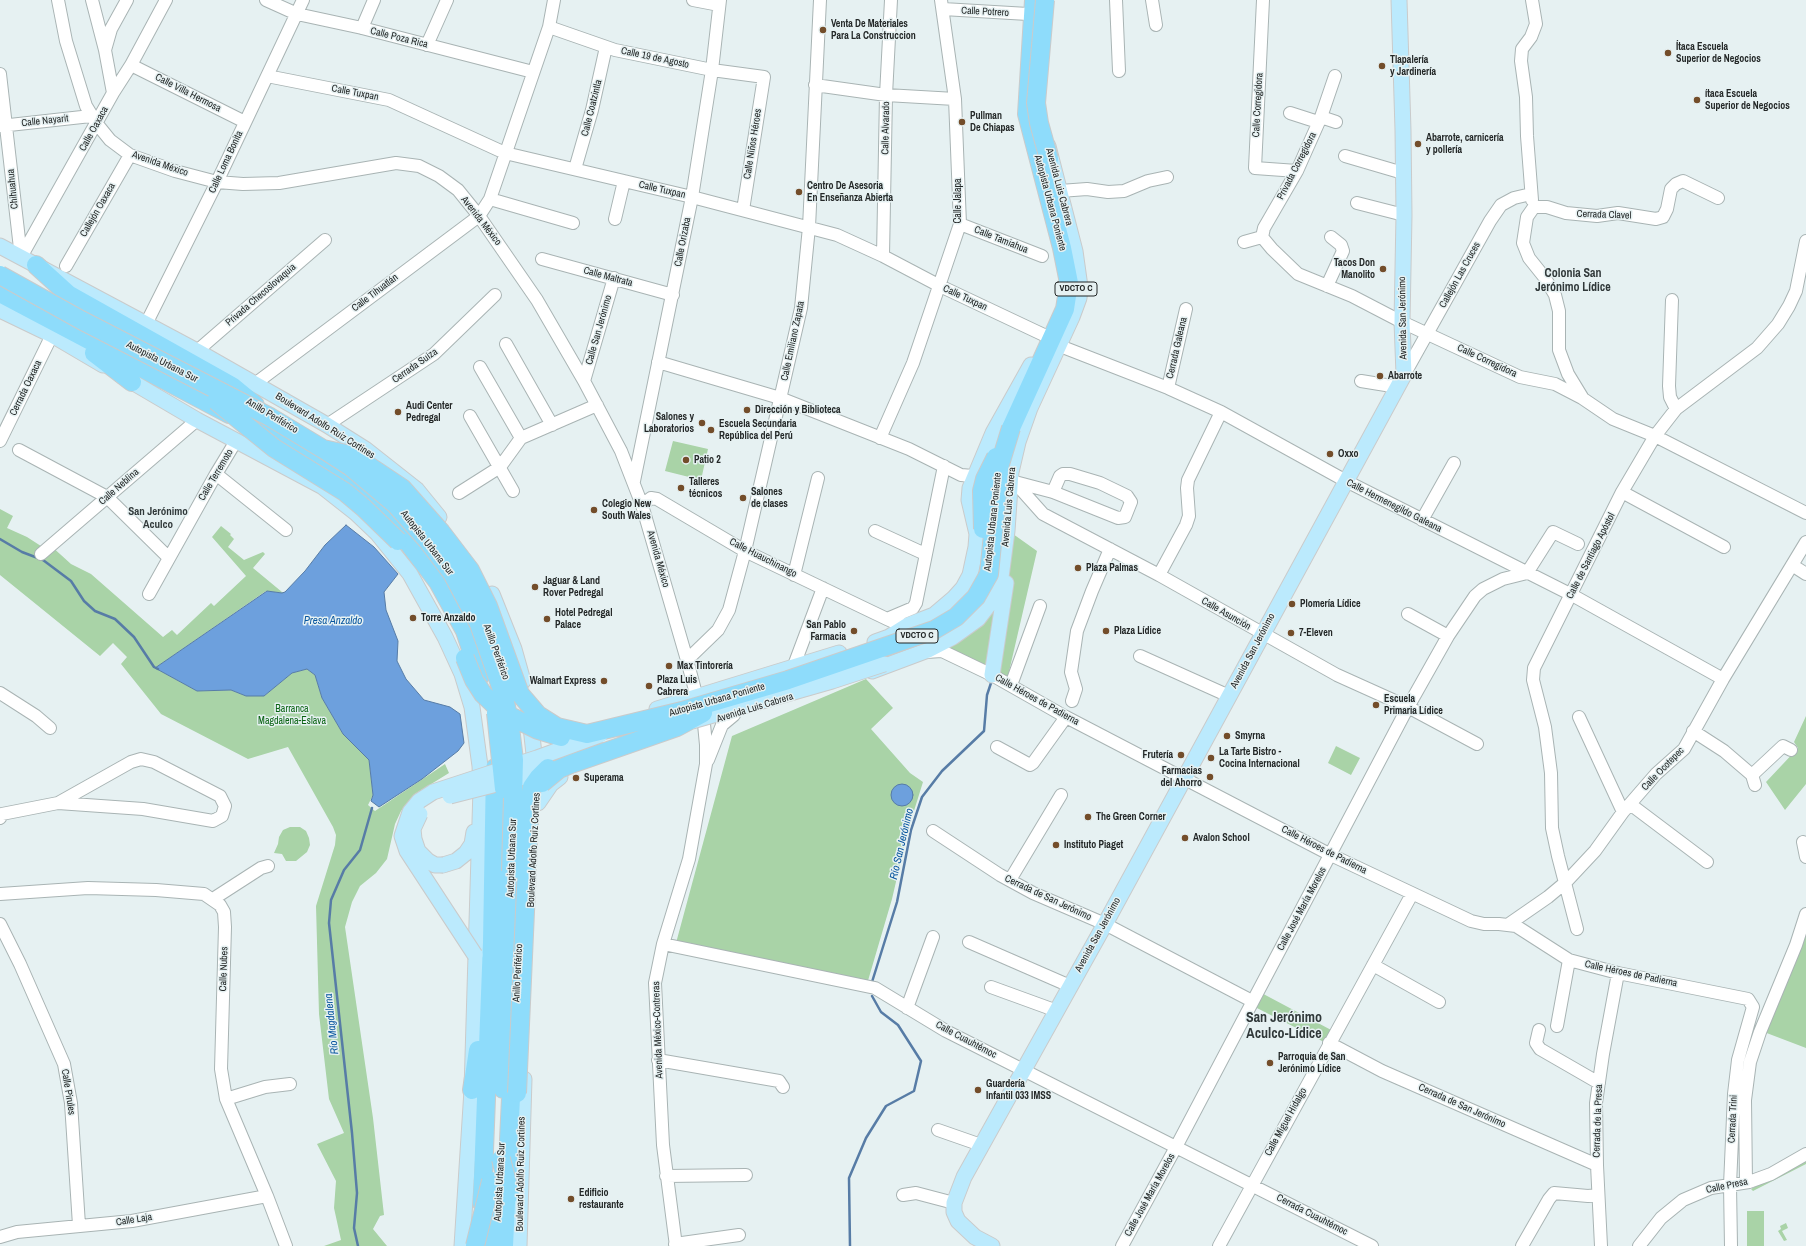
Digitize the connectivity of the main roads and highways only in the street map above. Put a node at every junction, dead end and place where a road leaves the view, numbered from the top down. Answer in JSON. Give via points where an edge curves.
{"nodes":[{"id":1,"x":1045,"y":0,"type":"edge"},
{"id":2,"x":1399,"y":0,"type":"edge"},
{"id":3,"x":1031,"y":5,"type":"edge"},
{"id":4,"x":0,"y":246,"type":"edge"},
{"id":5,"x":28,"y":261,"type":"junction"},
{"id":6,"x":0,"y":268,"type":"edge"},
{"id":7,"x":0,"y":275,"type":"edge"},
{"id":8,"x":0,"y":286,"type":"edge"},
{"id":9,"x":0,"y":292,"type":"edge"},
{"id":10,"x":0,"y":310,"type":"edge"},
{"id":11,"x":45,"y":317,"type":"junction"},
{"id":12,"x":132,"y":382,"type":"junction"},
{"id":13,"x":216,"y":401,"type":"junction"},
{"id":14,"x":255,"y":405,"type":"junction"},
{"id":15,"x":302,"y":411,"type":"junction"},
{"id":16,"x":1006,"y":438,"type":"junction"},
{"id":17,"x":324,"y":449,"type":"junction"},
{"id":18,"x":972,"y":482,"type":"junction"},
{"id":19,"x":1005,"y":552,"type":"junction"},
{"id":20,"x":971,"y":624,"type":"junction"},
{"id":21,"x":896,"y":636,"type":"junction"},
{"id":22,"x":992,"y":675,"type":"road end"},
{"id":23,"x":760,"y":678,"type":"junction"},
{"id":24,"x":524,"y":683,"type":"junction"},
{"id":25,"x":763,"y":706,"type":"junction"},
{"id":26,"x":701,"y":711,"type":"junction"},
{"id":27,"x":529,"y":713,"type":"junction"},
{"id":28,"x":519,"y":738,"type":"junction"},
{"id":29,"x":590,"y":738,"type":"junction"},
{"id":30,"x":548,"y":768,"type":"junction"},
{"id":31,"x":480,"y":800,"type":"junction"},
{"id":32,"x":538,"y":803,"type":"junction"},
{"id":33,"x":511,"y":870,"type":"junction"},
{"id":34,"x":492,"y":942,"type":"junction"},
{"id":35,"x":475,"y":955,"type":"junction"},
{"id":36,"x":472,"y":1090,"type":"junction"},
{"id":37,"x":517,"y":1094,"type":"junction"},
{"id":38,"x":522,"y":1128,"type":"junction"},
{"id":39,"x":501,"y":1160,"type":"junction"},
{"id":40,"x":490,"y":1181,"type":"junction"},
{"id":41,"x":506,"y":1203,"type":"junction"},
{"id":42,"x":462,"y":1246,"type":"edge"},
{"id":43,"x":475,"y":1246,"type":"edge"},
{"id":44,"x":480,"y":1246,"type":"edge"},
{"id":45,"x":487,"y":1246,"type":"edge"},
{"id":46,"x":496,"y":1246,"type":"edge"},
{"id":47,"x":504,"y":1246,"type":"edge"},
{"id":48,"x":510,"y":1246,"type":"edge"},
{"id":49,"x":519,"y":1246,"type":"edge"},
{"id":50,"x":992,"y":1246,"type":"edge"}],
"edges":[{"from":1,"to":16,"type":"main road","name":"Avenida Luis Cabrera","via":[[1036,104],[1075,251],[1080,287],[1072,317],[1030,408]]},
{"from":1,"to":26,"type":"highway","name":"Autopista Urbana Poniente","number":"VDCTO C","bridge":true,"via":[[1037,113],[1076,266],[1077,284],[1071,312],[1024,411],[1012,444],[1005,471],[998,564],[991,587],[984,599],[958,626],[931,639],[829,675]]},
{"from":2,"to":50,"type":"main road","name":"Avenida San Jerónimo","via":[[1404,173],[1401,381],[964,1177],[954,1203],[954,1212],[958,1221],[976,1237]]},
{"from":3,"to":16,"type":"main road","name":"Avenida Luis Cabrera","via":[[1023,77],[1024,114],[1063,282],[1060,307]]},
{"from":3,"to":16,"type":"highway","name":"Autopista Urbana Poniente","number":"VDCTO C","bridge":true,"via":[[1027,114],[1069,283],[1065,309]]},
{"from":4,"to":5,"type":"main road","name":"Boulevard Adolfo Ruiz Cortines"},
{"from":5,"to":14,"type":"highway","via":[[68,294],[232,386]]},
{"from":5,"to":15,"type":"main road","name":"Boulevard Adolfo Ruiz Cortines","via":[[256,383]]},
{"from":6,"to":14,"type":"highway","name":"Anillo Periférico"},
{"from":7,"to":17,"type":"highway","name":"Autopista Urbana Sur","bridge":true,"via":[[81,320],[270,417]]},
{"from":8,"to":13,"type":"highway","name":"Autopista Urbana Sur"},
{"from":9,"to":11,"type":"highway","name":"Anillo Periférico"},
{"from":10,"to":12,"type":"main road","via":[[52,335]]},
{"from":11,"to":12,"type":"highway"},
{"from":11,"to":34,"type":"highway","name":"Anillo Periférico","via":[[298,451],[354,486],[394,524],[438,582],[465,631],[486,693],[495,773]]},
{"from":12,"to":31,"type":"main road","via":[[196,420],[323,487],[377,533],[410,574],[462,674],[472,707],[480,766]]},
{"from":13,"to":26,"type":"highway","bridge":true,"via":[[274,448],[345,492],[398,541],[442,606],[474,680],[483,694],[502,712],[538,730],[570,740],[591,741],[617,737]]},
{"from":13,"to":40,"type":"highway","name":"Autopista Urbana Sur","bridge":true,"via":[[339,469],[386,509],[419,544],[444,579],[473,635],[492,692],[498,723],[504,790],[498,1045]]},
{"from":14,"to":28,"type":"highway","name":"Anillo Periférico","via":[[386,486],[432,534],[459,571],[486,622],[508,686]]},
{"from":15,"to":24,"type":"main road","name":"Boulevard Adolfo Ruiz Cortines","via":[[365,449],[416,490],[454,536],[485,580],[514,649]]},
{"from":15,"to":29,"type":"main road","bridge":true,"via":[[396,488],[428,522],[466,573],[482,604],[520,707],[527,718],[561,734]]},
{"from":16,"to":17,"type":"highway","name":"Autopista Urbana Poniente","number":"VDCTO C","bridge":true,"via":[[996,492],[989,574],[976,597],[956,617],[934,630],[788,680],[595,733],[578,733],[557,727],[538,715],[520,694],[488,606],[470,570],[402,488],[346,454]]},
{"from":16,"to":18,"type":"main road","name":"Avenida Luis Cabrera"},
{"from":16,"to":19,"type":"main road","name":"Avenida Luis Cabrera","via":[[1013,479]]},
{"from":16,"to":21,"type":"highway","bridge":true,"via":[[990,466],[984,485],[984,557],[967,598],[944,619],[917,631]]},
{"from":17,"to":33,"type":"highway","name":"Autopista Urbana Sur","bridge":true,"via":[[351,467],[400,509],[452,573],[479,624],[502,690],[512,739],[515,782]]},
{"from":18,"to":21,"type":"main road","name":"Avenida Luis Cabrera","via":[[969,500],[977,534],[975,560],[970,575],[963,588],[946,606]]},
{"from":18,"to":21,"type":"main road","name":"Avenida Luis Cabrera","via":[[988,530],[987,564],[980,583],[964,606],[945,621],[929,628]]},
{"from":19,"to":20,"type":"main road","name":"Avenida Luis Cabrera","via":[[1000,584],[994,598]]},
{"from":19,"to":22,"type":"main road","via":[[1006,587]]},
{"from":20,"to":25,"type":"main road","name":"Avenida Luis Cabrera","via":[[953,637],[921,653],[877,670]]},
{"from":20,"to":30,"type":"main road","bridge":true,"via":[[926,647],[884,664],[611,744]]},
{"from":21,"to":23,"type":"main road","name":"Avenida Luis Cabrera"},
{"from":21,"to":29,"type":"main road","name":"Avenida Luis Cabrera","bridge":true,"via":[[867,650]]},
{"from":23,"to":25,"type":"main road","via":[[750,690],[754,702]]},
{"from":23,"to":26,"type":"main road","name":"Avenida Luis Cabrera"},
{"from":24,"to":27,"type":"main road","name":"Boulevard Adolfo Ruiz Cortines"},
{"from":24,"to":28,"type":"highway"},
{"from":25,"to":26,"type":"main road","name":"Avenida Luis Cabrera","via":[[734,715]]},
{"from":26,"to":27,"type":"main road","name":"Avenida Luis Cabrera","via":[[577,731],[555,729]]},
{"from":26,"to":32,"type":"main road","name":"Avenida Luis Cabrera","via":[[575,769],[551,784]]},
{"from":26,"to":33,"type":"highway","bridge":true,"via":[[677,727],[571,764],[550,775],[541,784],[523,817],[519,846]]},
{"from":27,"to":32,"type":"main road","name":"Boulevard Adolfo Ruiz Cortines"},
{"from":28,"to":41,"type":"highway","name":"Anillo Periférico","via":[[525,782],[524,834]]},
{"from":29,"to":35,"type":"main road","name":"Avenida Luis Cabrera","bridge":true,"via":[[432,792],[419,801],[410,812],[402,836],[407,851]]},
{"from":30,"to":31,"type":"main road","bridge":true,"via":[[432,803],[416,819],[413,829],[418,851],[435,864],[443,865],[459,859],[472,844]]},
{"from":30,"to":37,"type":"highway","bridge":true,"via":[[532,787],[530,798]]},
{"from":31,"to":35,"type":"main road"},
{"from":32,"to":38,"type":"main road","name":"Boulevard Adolfo Ruiz Cortines","via":[[531,897]]},
{"from":33,"to":39,"type":"highway","name":"Autopista Urbana Sur"},
{"from":34,"to":36,"type":"highway"},
{"from":34,"to":44,"type":"highway","name":"Anillo Periférico"},
{"from":35,"to":36,"type":"main road"},
{"from":36,"to":42,"type":"main road"},
{"from":37,"to":38,"type":"main road"},
{"from":37,"to":41,"type":"highway"},
{"from":38,"to":49,"type":"main road","name":"Boulevard Adolfo Ruiz Cortines"},
{"from":39,"to":46,"type":"highway","name":"Autopista Urbana Sur"},
{"from":39,"to":48,"type":"highway","bridge":true,"via":[[510,1194]]},
{"from":40,"to":43,"type":"highway","bridge":true},
{"from":40,"to":45,"type":"highway","name":"Autopista Urbana Sur","bridge":true},
{"from":41,"to":47,"type":"highway","name":"Anillo Periférico"}]}
